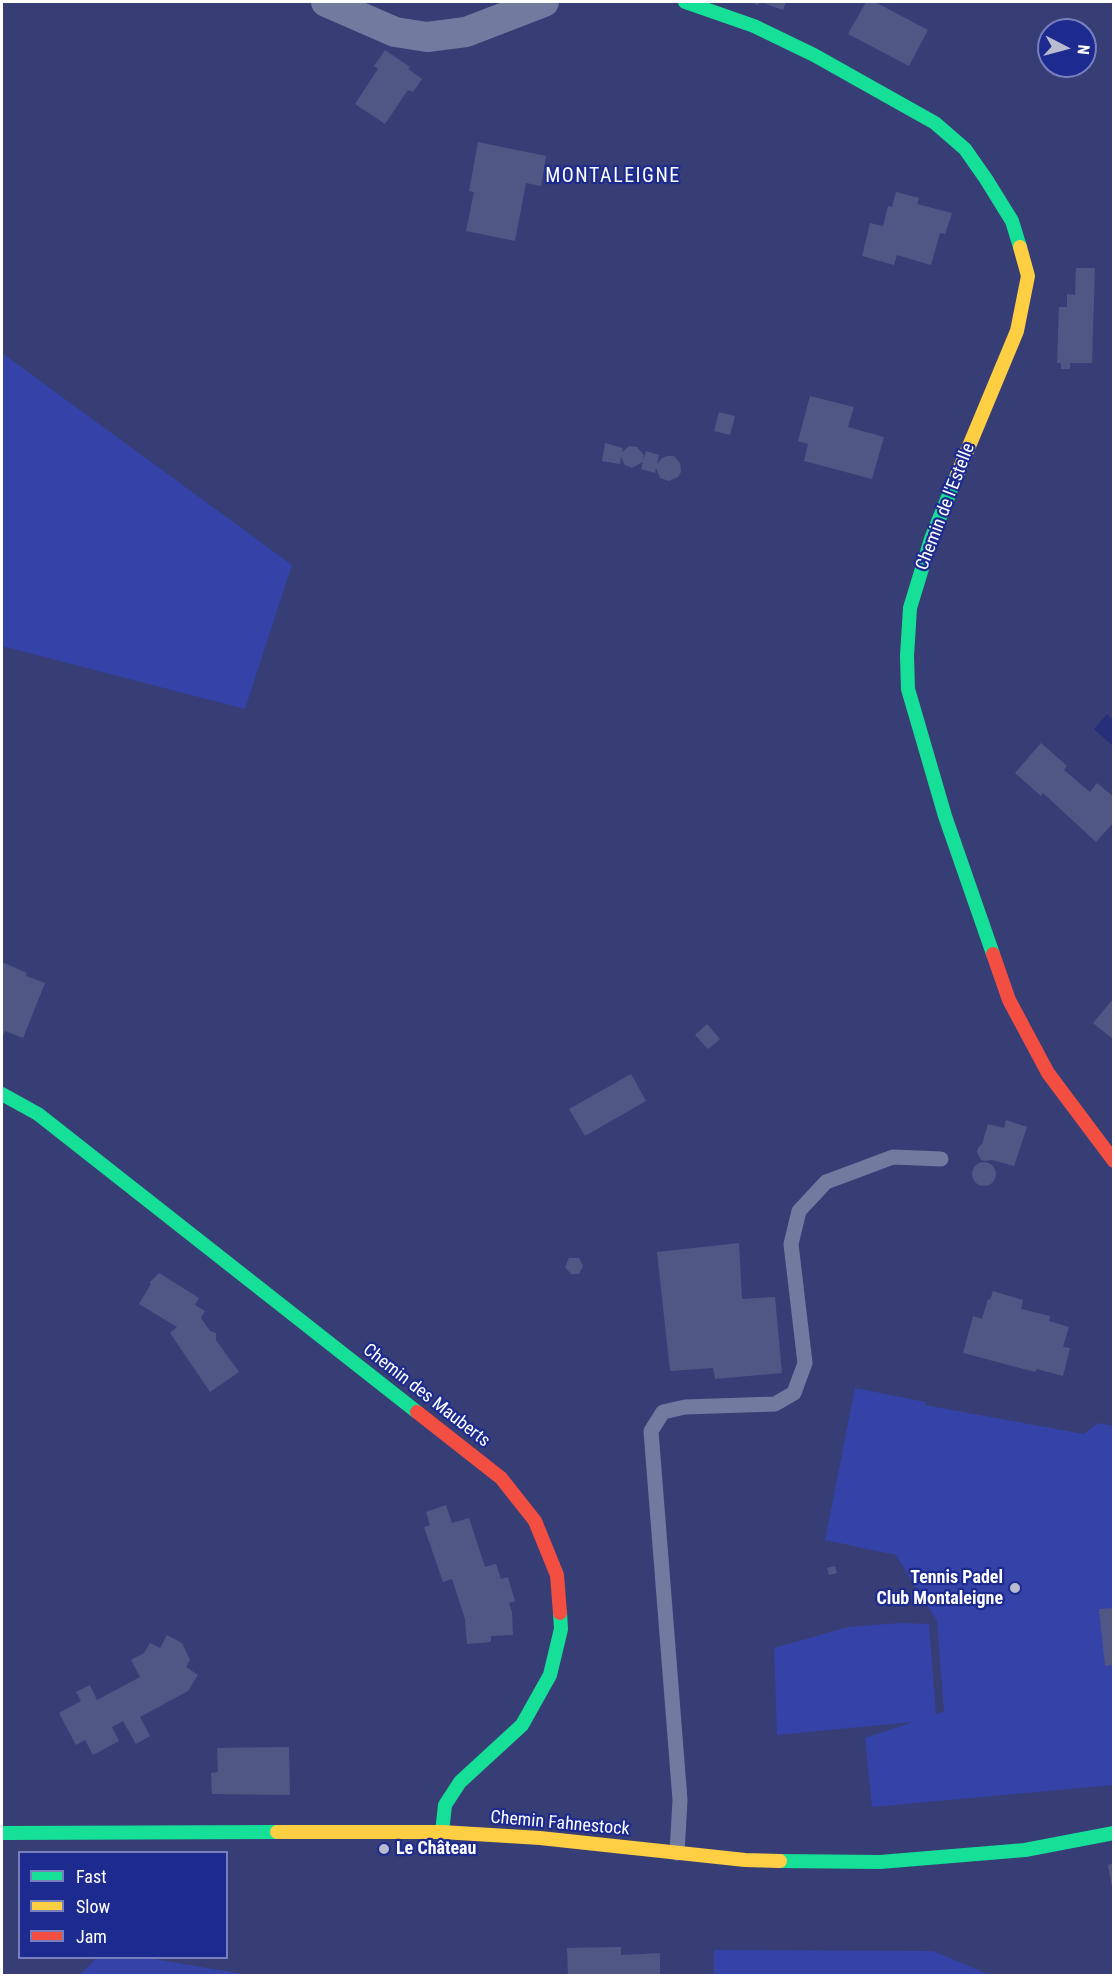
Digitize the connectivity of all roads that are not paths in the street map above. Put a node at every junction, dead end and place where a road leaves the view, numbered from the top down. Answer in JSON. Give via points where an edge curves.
{"nodes":[{"id":1,"x":326,"y":2,"type":"edge"},
{"id":2,"x":544,"y":2,"type":"edge"},
{"id":3,"x":685,"y":2,"type":"edge"},
{"id":4,"x":2,"y":1094,"type":"edge"},
{"id":5,"x":941,"y":1159,"type":"dead end"},
{"id":6,"x":1113,"y":1161,"type":"edge"},
{"id":7,"x":442,"y":1832,"type":"junction"},
{"id":8,"x":2,"y":1833,"type":"edge"},
{"id":9,"x":1113,"y":1833,"type":"edge"},
{"id":10,"x":677,"y":1853,"type":"junction"}],
"edges":[{"from":1,"to":2,"type":"street","via":[[395,32],[427,37],[466,32]]},
{"from":3,"to":6,"type":"street","name":"Chemin de l'Estelle","via":[[754,26],[814,55],[935,123],[965,149],[1012,221],[1028,276],[1017,331],[932,538],[913,598],[908,688],[945,816],[1009,1000],[1048,1073]]},
{"from":4,"to":7,"type":"street","name":"Chemin des Mauberts","via":[[38,1114],[501,1478],[535,1521],[557,1575],[561,1629],[550,1674],[522,1725],[460,1782],[445,1805]]},
{"from":5,"to":10,"type":"lane","via":[[893,1157],[826,1182],[799,1211],[791,1244],[805,1363],[794,1393],[775,1404],[685,1407],[663,1412],[651,1431],[680,1800]]},
{"from":7,"to":8,"type":"street","name":"Chemin Fahnestock"},
{"from":7,"to":10,"type":"street","name":"Chemin Fahnestock"},
{"from":9,"to":10,"type":"street","name":"Chemin Fahnestock","via":[[1026,1850],[880,1862],[745,1860]]}]}
